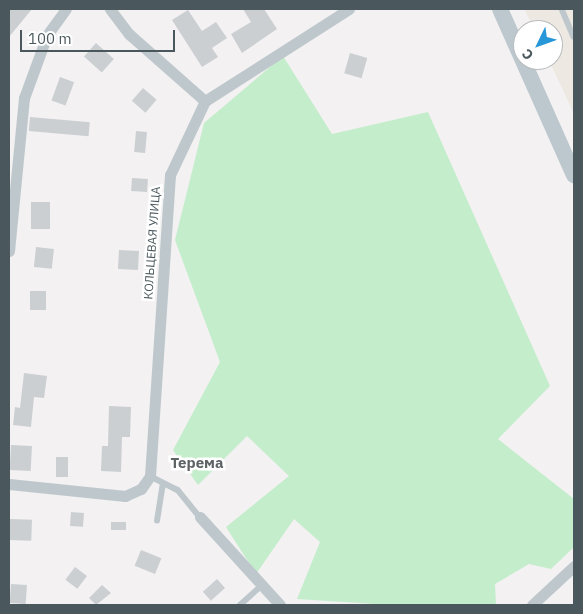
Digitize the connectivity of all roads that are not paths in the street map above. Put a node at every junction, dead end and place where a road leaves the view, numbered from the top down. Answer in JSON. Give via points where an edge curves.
{"nodes":[{"id":1,"x":66,"y":9,"type":"edge"},
{"id":2,"x":110,"y":9,"type":"edge"},
{"id":3,"x":349,"y":9,"type":"edge"},
{"id":4,"x":500,"y":9,"type":"edge"},
{"id":5,"x":562,"y":9,"type":"edge"},
{"id":6,"x":574,"y":37,"type":"edge"},
{"id":7,"x":205,"y":101,"type":"junction"},
{"id":8,"x":574,"y":175,"type":"edge"},
{"id":9,"x":9,"y":251,"type":"edge"},
{"id":10,"x":150,"y":476,"type":"junction"},
{"id":11,"x":9,"y":484,"type":"edge"},
{"id":12,"x":163,"y":484,"type":"junction"},
{"id":13,"x":200,"y":517,"type":"joint"},
{"id":14,"x":157,"y":522,"type":"dead end"},
{"id":15,"x":574,"y":566,"type":"edge"},
{"id":16,"x":261,"y":586,"type":"junction"},
{"id":17,"x":240,"y":605,"type":"edge"},
{"id":18,"x":280,"y":605,"type":"edge"},
{"id":19,"x":532,"y":605,"type":"edge"}],
"edges":[{"from":1,"to":9,"type":"street","via":[[47,35],[24,98]]},
{"from":2,"to":7,"type":"street","via":[[128,34]]},
{"from":3,"to":7,"type":"street"},
{"from":4,"to":8,"type":"street"},
{"from":5,"to":6,"type":"lane"},
{"from":7,"to":10,"type":"street","name":"КОЛЬЦЕВАЯ УЛИЦА","via":[[170,175]]},
{"from":10,"to":11,"type":"street","via":[[141,489],[125,496]]},
{"from":10,"to":12,"type":"lane"},
{"from":12,"to":13,"type":"lane","via":[[178,490]]},
{"from":12,"to":14,"type":"lane"},
{"from":13,"to":16,"type":"street"},
{"from":15,"to":19,"type":"street"},
{"from":16,"to":17,"type":"lane"},
{"from":16,"to":18,"type":"street"}]}
